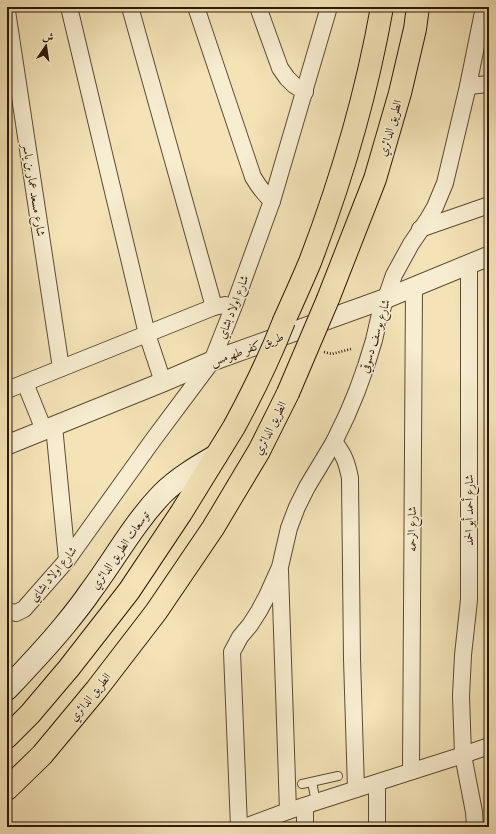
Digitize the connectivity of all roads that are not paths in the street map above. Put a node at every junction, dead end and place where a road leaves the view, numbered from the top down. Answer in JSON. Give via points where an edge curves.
{"nodes":[{"id":1,"x":69,"y":7,"type":"edge"},
{"id":2,"x":130,"y":7,"type":"edge"},
{"id":3,"x":196,"y":7,"type":"edge"},
{"id":4,"x":258,"y":7,"type":"edge"},
{"id":5,"x":329,"y":7,"type":"edge"},
{"id":6,"x":382,"y":7,"type":"edge"},
{"id":7,"x":418,"y":7,"type":"edge"},
{"id":8,"x":484,"y":7,"type":"edge"},
{"id":9,"x":7,"y":11,"type":"edge"},
{"id":10,"x":11,"y":66,"type":"edge"},
{"id":11,"x":489,"y":84,"type":"edge"},
{"id":12,"x":468,"y":86,"type":"junction"},
{"id":13,"x":304,"y":92,"type":"junction"},
{"id":14,"x":272,"y":201,"type":"junction"},
{"id":15,"x":489,"y":205,"type":"edge"},
{"id":16,"x":420,"y":230,"type":"junction"},
{"id":17,"x":489,"y":256,"type":"edge"},
{"id":18,"x":469,"y":265,"type":"junction"},
{"id":19,"x":414,"y":287,"type":"junction"},
{"id":20,"x":387,"y":298,"type":"junction"},
{"id":21,"x":235,"y":303,"type":"junction"},
{"id":22,"x":214,"y":307,"type":"junction"},
{"id":23,"x":147,"y":334,"type":"junction"},
{"id":24,"x":212,"y":361,"type":"junction"},
{"id":25,"x":61,"y":368,"type":"junction"},
{"id":26,"x":163,"y":382,"type":"junction"},
{"id":27,"x":25,"y":383,"type":"junction"},
{"id":28,"x":7,"y":390,"type":"edge"},
{"id":29,"x":49,"y":428,"type":"junction"},
{"id":30,"x":334,"y":442,"type":"junction"},
{"id":31,"x":7,"y":445,"type":"edge"},
{"id":32,"x":216,"y":456,"type":"junction"},
{"id":33,"x":67,"y":560,"type":"junction"},
{"id":34,"x":280,"y":566,"type":"junction"},
{"id":35,"x":7,"y":611,"type":"edge"},
{"id":36,"x":7,"y":690,"type":"edge"},
{"id":37,"x":7,"y":737,"type":"edge"},
{"id":38,"x":489,"y":746,"type":"edge"},
{"id":39,"x":463,"y":755,"type":"junction"},
{"id":40,"x":411,"y":771,"type":"junction"},
{"id":41,"x":338,"y":776,"type":"dead end"},
{"id":42,"x":312,"y":782,"type":"junction"},
{"id":43,"x":377,"y":783,"type":"junction"},
{"id":44,"x":302,"y":784,"type":"dead end"},
{"id":45,"x":7,"y":789,"type":"edge"},
{"id":46,"x":356,"y":789,"type":"junction"},
{"id":47,"x":310,"y":804,"type":"junction"},
{"id":48,"x":288,"y":811,"type":"junction"},
{"id":49,"x":239,"y":827,"type":"edge"},
{"id":50,"x":245,"y":827,"type":"edge"},
{"id":51,"x":305,"y":827,"type":"edge"},
{"id":52,"x":377,"y":827,"type":"edge"},
{"id":53,"x":475,"y":827,"type":"edge"}],
"edges":[{"from":1,"to":23,"type":"street"},
{"from":2,"to":22,"type":"street"},
{"from":3,"to":14,"type":"street","via":[[253,177],[259,188]]},
{"from":4,"to":13,"type":"street","via":[[280,68],[294,86]]},
{"from":5,"to":13,"type":"street","name":"شارع اولاد بشاي"},
{"from":6,"to":32,"type":"highway","bridge":true,"via":[[366,82],[331,203],[263,373]]},
{"from":7,"to":45,"type":"highway","name":"الطريق الدائري","bridge":true,"via":[[400,93],[375,178],[328,299],[288,393],[259,451],[213,528],[156,612],[42,755]]},
{"from":8,"to":12,"type":"street","name":"شارع يوسف دسوقي"},
{"from":9,"to":10,"type":"street","name":"شارع مسعد عمار بن ياسر"},
{"from":10,"to":25,"type":"street","name":"شارع مسعد عمار بن ياسر"},
{"from":11,"to":12,"type":"street"},
{"from":12,"to":16,"type":"street","name":"شارع يوسف دسوقي","via":[[445,183],[435,207]]},
{"from":13,"to":14,"type":"street","name":"شارع اولاد بشاي"},
{"from":14,"to":21,"type":"street","name":"شارع اولاد بشاي"},
{"from":15,"to":16,"type":"street"},
{"from":16,"to":20,"type":"street","name":"شارع يوسف دسوقي","via":[[394,275]]},
{"from":17,"to":18,"type":"street","name":"طريق كفر طهرمس"},
{"from":18,"to":19,"type":"street","name":"طريق كفر طهرمس"},
{"from":18,"to":39,"type":"street","name":"شارع أحمد أبو الحمد","via":[[469,600],[461,696]]},
{"from":19,"to":20,"type":"street","name":"طريق كفر طهرمس"},
{"from":19,"to":40,"type":"street","name":"شارع الرحمه"},
{"from":20,"to":24,"type":"street","name":"طريق كفر طهرمس"},
{"from":20,"to":30,"type":"street","name":"شارع يوسف دسوقي","via":[[357,391]]},
{"from":21,"to":22,"type":"street"},
{"from":21,"to":24,"type":"street","name":"شارع اولاد بشاي"},
{"from":22,"to":23,"type":"street"},
{"from":23,"to":25,"type":"street"},
{"from":23,"to":26,"type":"street"},
{"from":24,"to":26,"type":"street","name":"طريق كفر طهرمس"},
{"from":24,"to":33,"type":"street","name":"شارع اولاد بشاي"},
{"from":25,"to":27,"type":"street"},
{"from":26,"to":29,"type":"street","name":"طريق كفر طهرمس"},
{"from":27,"to":28,"type":"street"},
{"from":27,"to":29,"type":"street"},
{"from":29,"to":31,"type":"street","name":"طريق كفر طهرمس"},
{"from":29,"to":33,"type":"street"},
{"from":30,"to":34,"type":"street","name":"شارع يوسف دسوقي","via":[[297,507]]},
{"from":30,"to":46,"type":"street","via":[[345,459],[350,478]]},
{"from":32,"to":36,"type":"main road","name":"توسعات الطريق الدائري","via":[[176,482],[150,507],[64,627]]},
{"from":32,"to":37,"type":"highway","via":[[182,513],[129,591],[70,668]]},
{"from":33,"to":35,"type":"street","name":"شارع اولاد بشاي","via":[[24,609],[16,612]]},
{"from":34,"to":48,"type":"street"},
{"from":34,"to":49,"type":"street","name":"شارع يوسف دسوقي","via":[[259,611],[232,652]]},
{"from":38,"to":39,"type":"street"},
{"from":39,"to":40,"type":"street"},
{"from":39,"to":53,"type":"street","name":"شارع أحمد أبو الحمد"},
{"from":40,"to":43,"type":"street"},
{"from":41,"to":42,"type":"lane"},
{"from":42,"to":44,"type":"lane"},
{"from":42,"to":47,"type":"lane"},
{"from":43,"to":46,"type":"street"},
{"from":43,"to":52,"type":"street"},
{"from":46,"to":47,"type":"street"},
{"from":47,"to":48,"type":"street"},
{"from":47,"to":51,"type":"street"},
{"from":48,"to":50,"type":"street"}]}
